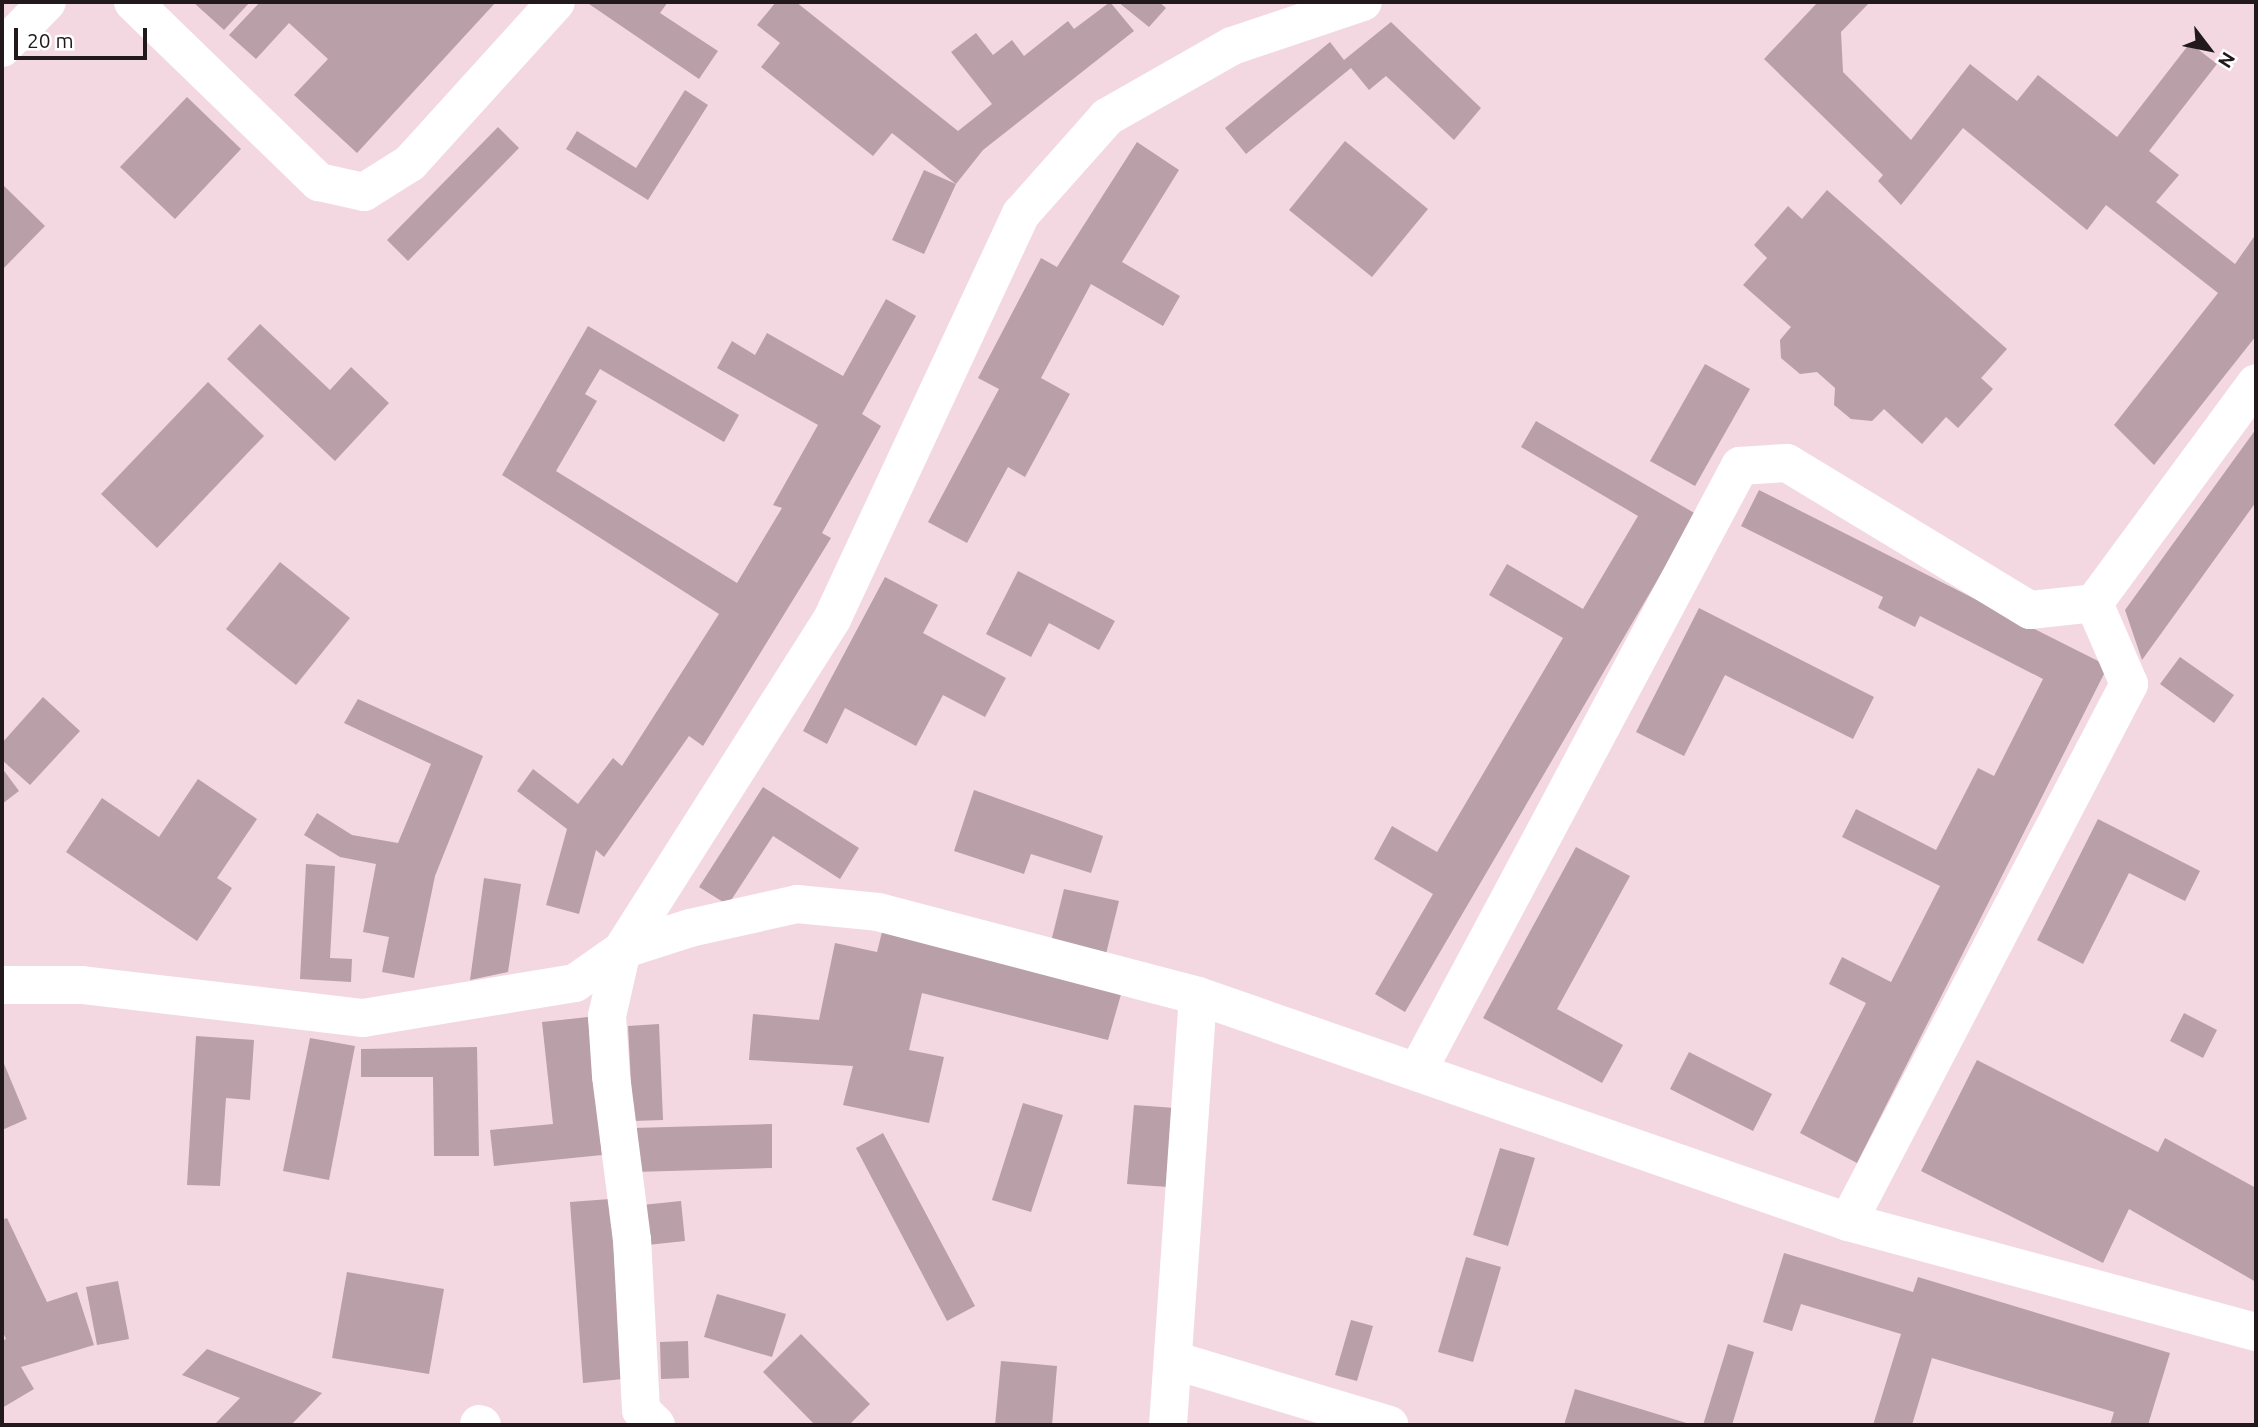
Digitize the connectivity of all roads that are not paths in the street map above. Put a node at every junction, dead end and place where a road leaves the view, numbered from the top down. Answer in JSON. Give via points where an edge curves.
{"nodes":[{"id":1,"x":47,"y":2,"type":"edge"},
{"id":2,"x":133,"y":2,"type":"edge"},
{"id":3,"x":556,"y":2,"type":"edge"},
{"id":4,"x":1363,"y":2,"type":"edge"},
{"id":5,"x":2,"y":48,"type":"edge"},
{"id":6,"x":2256,"y":383,"type":"edge"},
{"id":7,"x":2094,"y":603,"type":"junction"},
{"id":8,"x":622,"y":950,"type":"junction"},
{"id":9,"x":2,"y":985,"type":"edge"},
{"id":10,"x":1198,"y":996,"type":"junction"},
{"id":11,"x":1417,"y":1072,"type":"junction"},
{"id":12,"x":1848,"y":1222,"type":"junction"},
{"id":13,"x":2256,"y":1332,"type":"edge"},
{"id":14,"x":1173,"y":1360,"type":"junction"},
{"id":15,"x":640,"y":1420,"type":"edge"},
{"id":16,"x":1168,"y":1425,"type":"edge"},
{"id":17,"x":1389,"y":1425,"type":"edge"}],
"edges":[{"from":1,"to":5,"type":"street"},
{"from":2,"to":3,"type":"street","via":[[318,181],[364,192],[410,163]]},
{"from":4,"to":8,"type":"street","via":[[1232,46],[1107,117],[1021,214],[832,619]]},
{"from":6,"to":7,"type":"street"},
{"from":7,"to":11,"type":"street","via":[[2030,610],[1787,463],[1740,466]]},
{"from":7,"to":12,"type":"street","via":[[2129,684]]},
{"from":8,"to":9,"type":"street","via":[[575,983],[363,1018],[82,985]]},
{"from":8,"to":10,"type":"street","via":[[690,928],[797,904],[878,912]]},
{"from":8,"to":15,"type":"street","via":[[607,1016],[632,1240]]},
{"from":10,"to":11,"type":"street"},
{"from":10,"to":14,"type":"street"},
{"from":11,"to":12,"type":"street"},
{"from":12,"to":13,"type":"street"},
{"from":14,"to":16,"type":"street"},
{"from":14,"to":17,"type":"street"}]}
